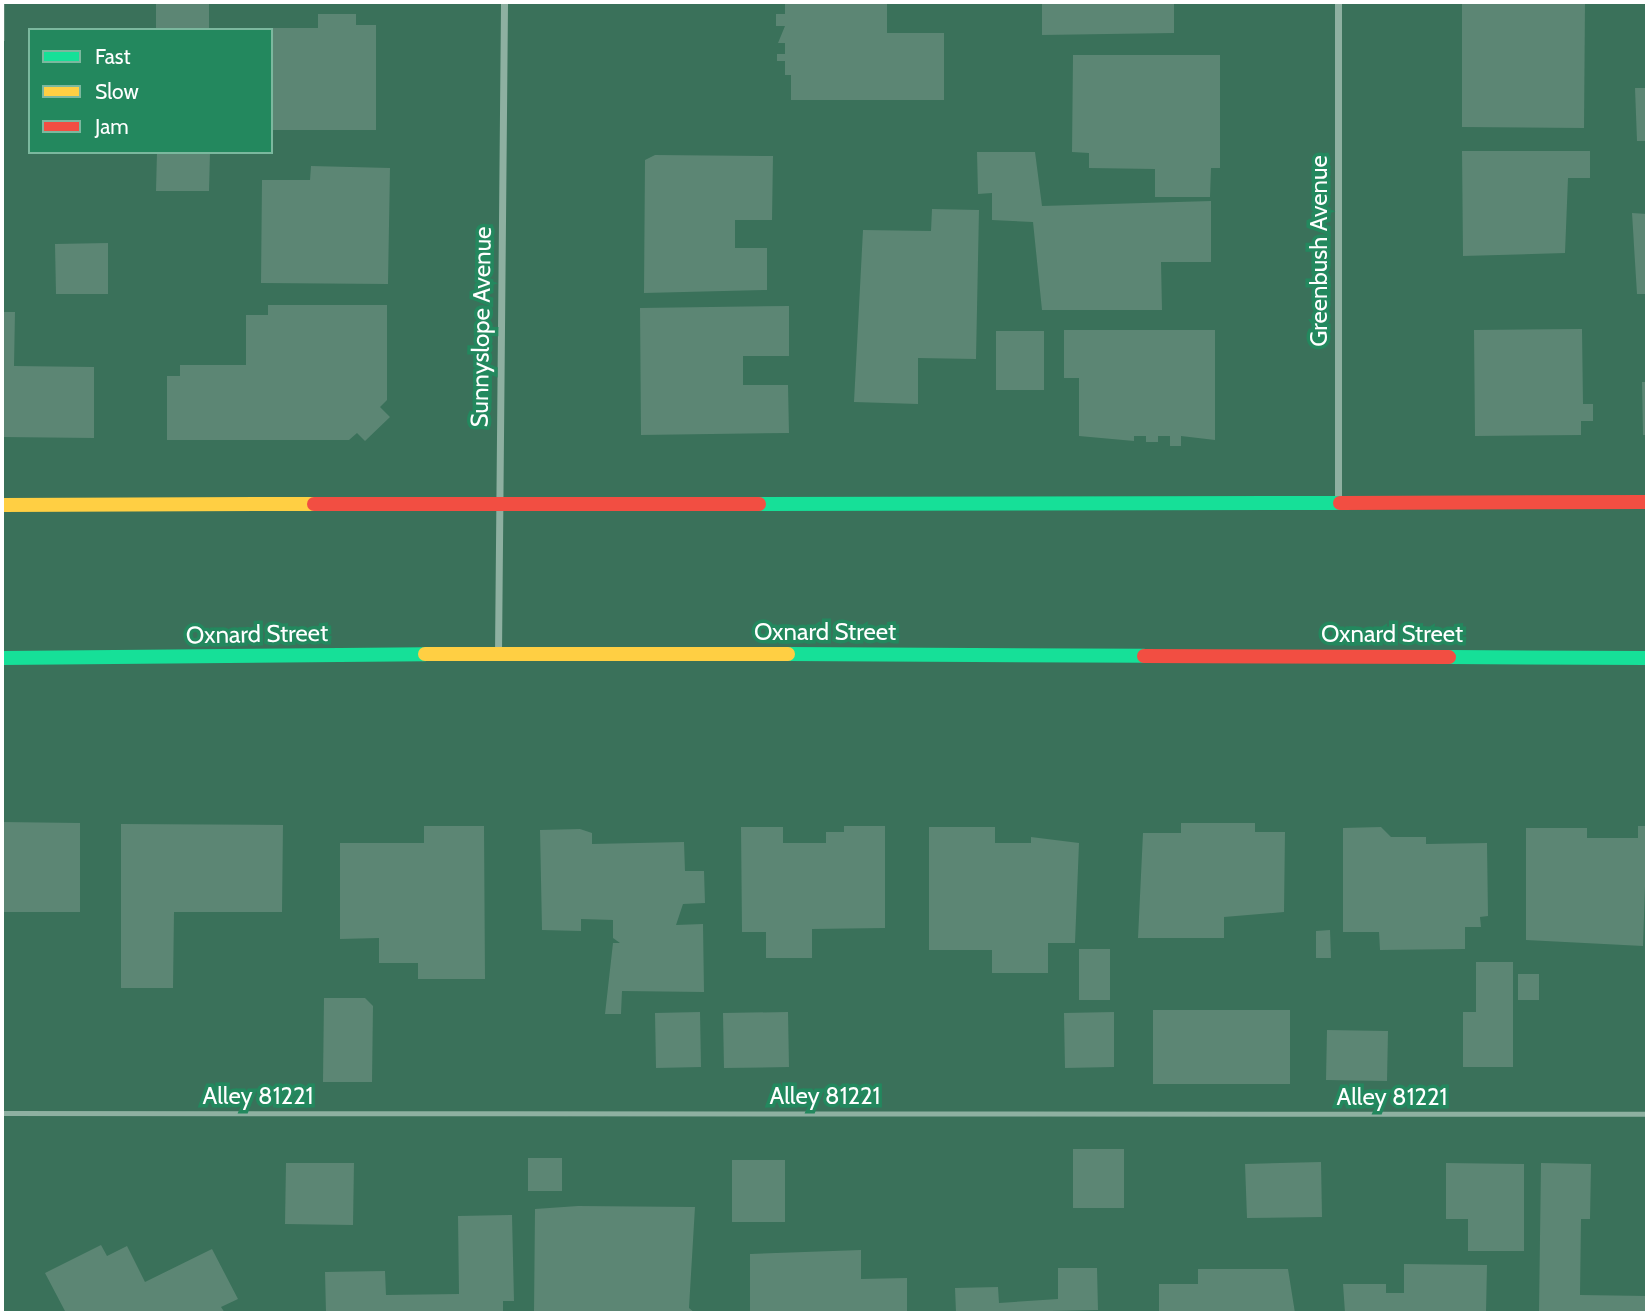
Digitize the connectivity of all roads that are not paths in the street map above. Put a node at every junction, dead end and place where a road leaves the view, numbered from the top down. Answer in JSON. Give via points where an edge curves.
{"nodes":[{"id":1,"x":504,"y":2,"type":"edge"},
{"id":2,"x":1338,"y":2,"type":"edge"},
{"id":3,"x":1338,"y":500,"type":"junction"},
{"id":4,"x":1647,"y":502,"type":"edge"},
{"id":5,"x":2,"y":505,"type":"edge"},
{"id":6,"x":499,"y":507,"type":"junction"},
{"id":7,"x":498,"y":653,"type":"junction"},
{"id":8,"x":2,"y":658,"type":"edge"},
{"id":9,"x":1647,"y":658,"type":"edge"},
{"id":10,"x":2,"y":1113,"type":"edge"},
{"id":11,"x":1647,"y":1114,"type":"edge"}],
"edges":[{"from":1,"to":6,"type":"street","name":"Sunnyslope Avenue"},
{"from":2,"to":3,"type":"street","name":"Greenbush Avenue"},
{"from":3,"to":4,"type":"street"},
{"from":3,"to":6,"type":"street"},
{"from":5,"to":6,"type":"street"},
{"from":6,"to":7,"type":"street","name":"Sunnyslope Avenue"},
{"from":7,"to":8,"type":"street","name":"Oxnard Street"},
{"from":7,"to":9,"type":"street","name":"Oxnard Street"},
{"from":10,"to":11,"type":"lane","name":"Alley 81221"}]}
